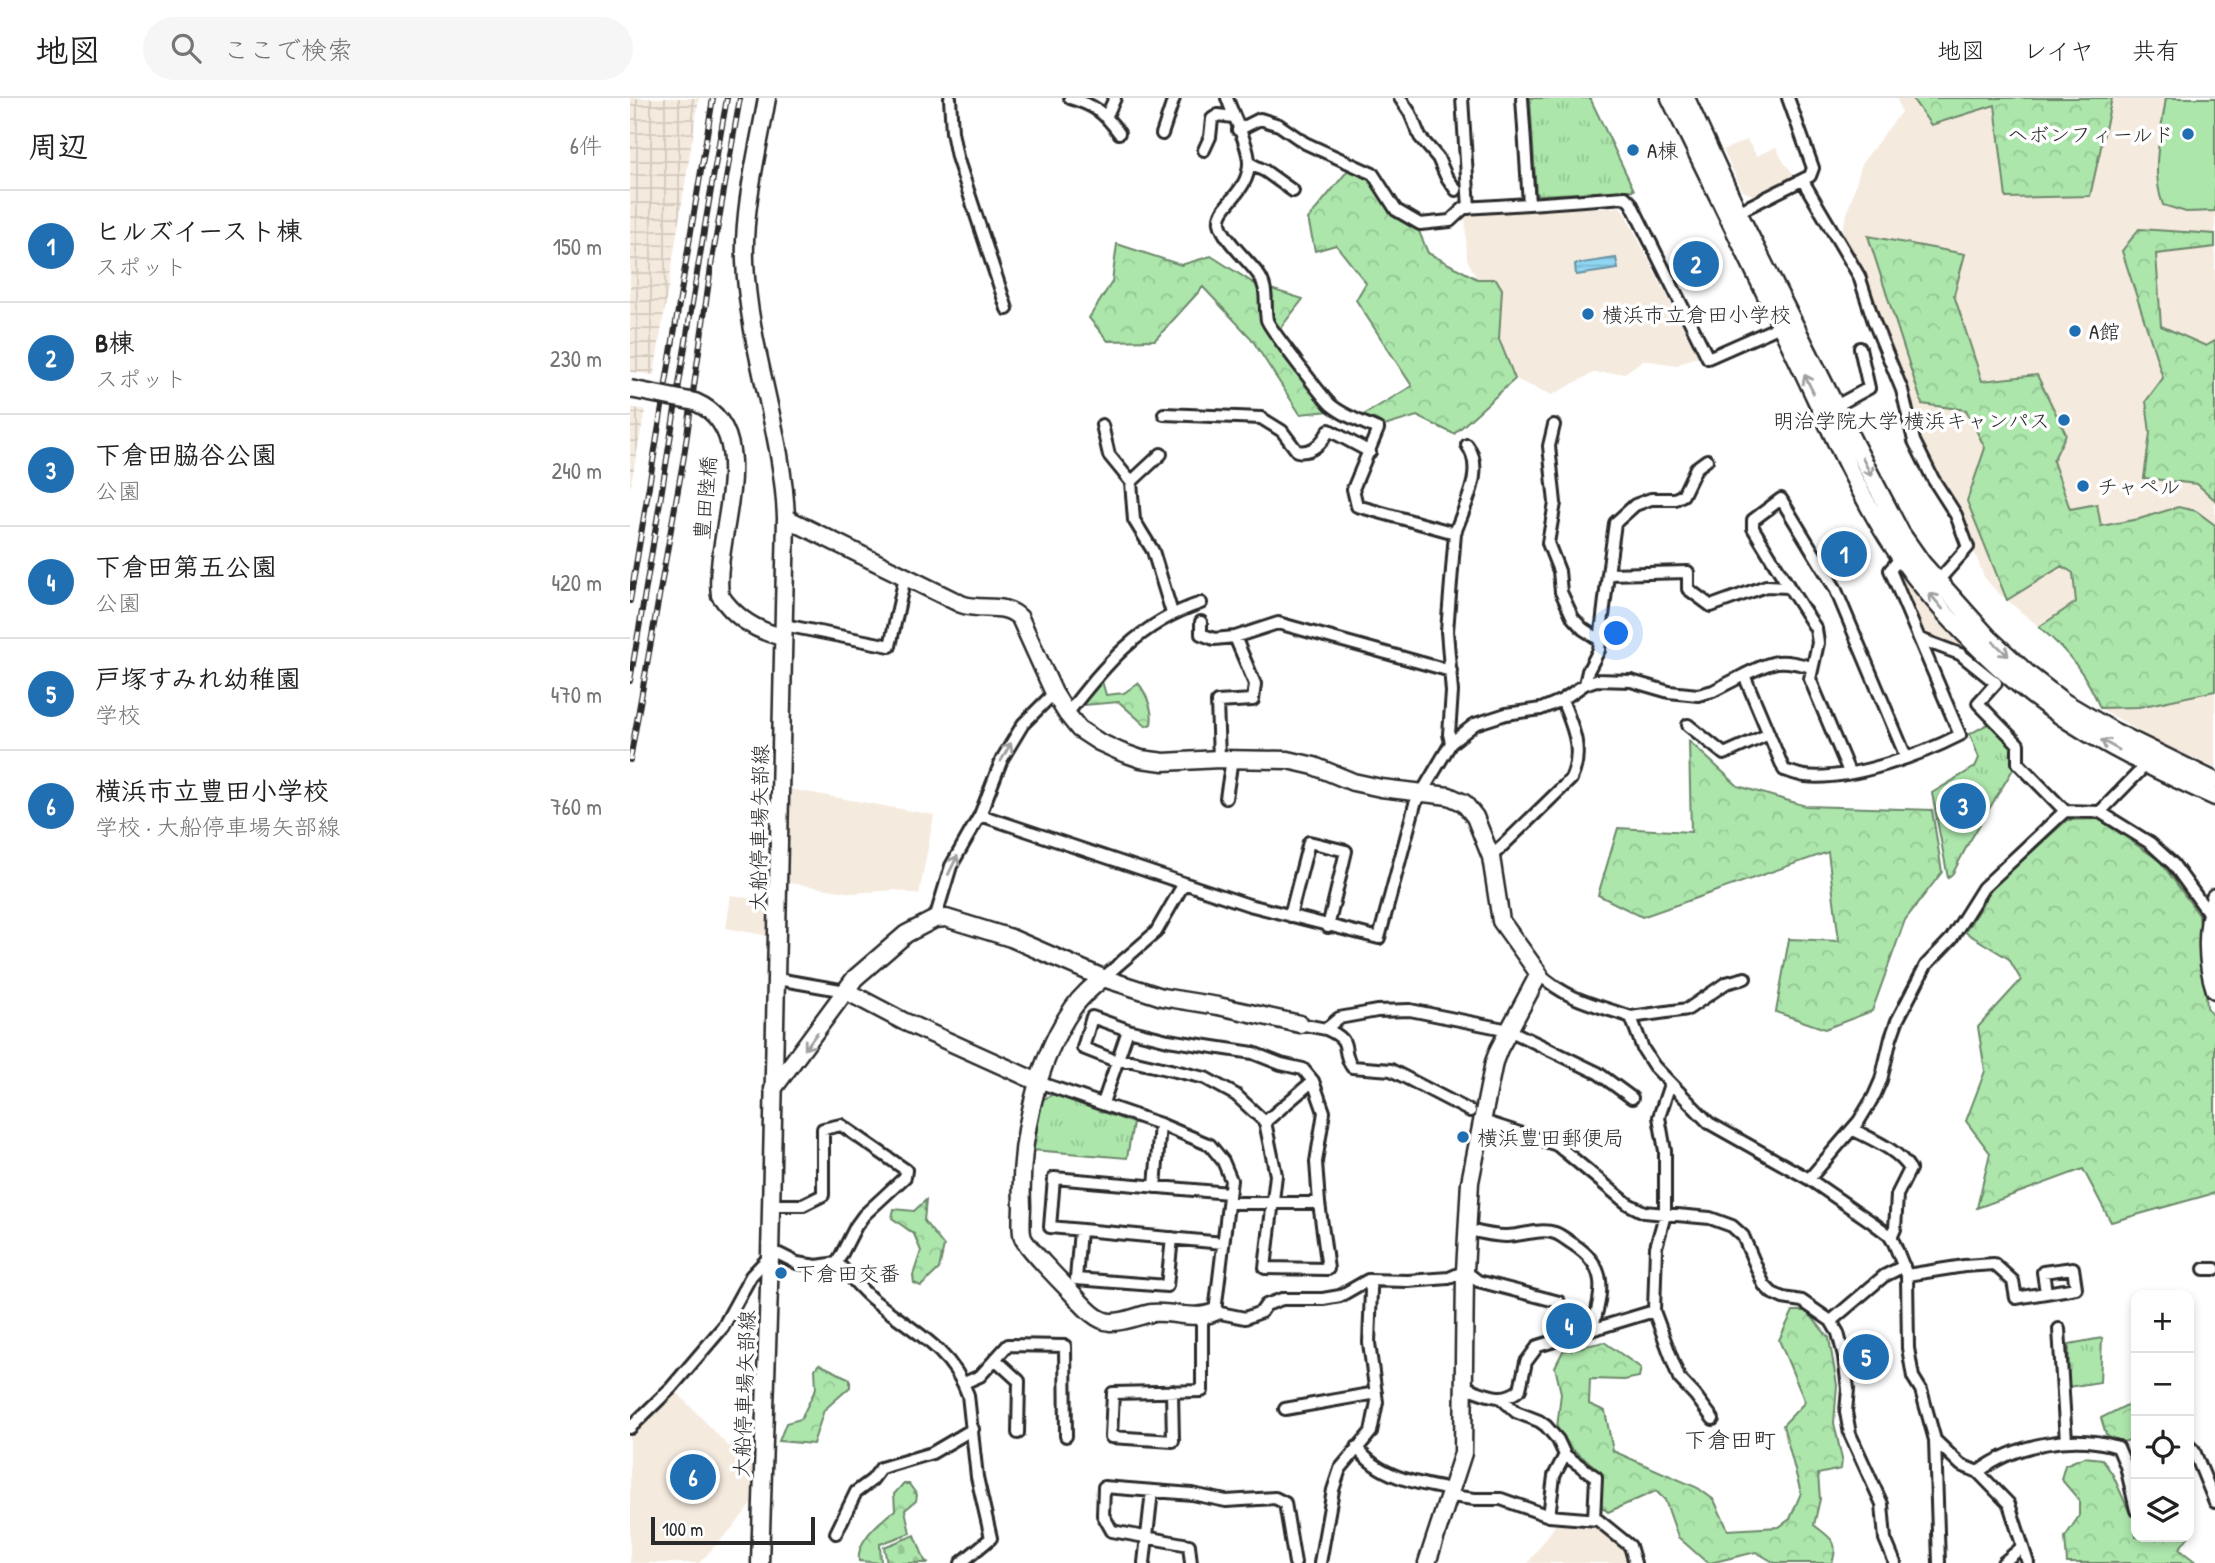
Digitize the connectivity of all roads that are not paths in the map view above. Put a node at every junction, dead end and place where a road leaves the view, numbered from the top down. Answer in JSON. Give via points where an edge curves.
{"nodes":[{"id":1,"x":767,"y":98,"type":"edge"},
{"id":2,"x":950,"y":98,"type":"edge"},
{"id":3,"x":1070,"y":98,"type":"edge"},
{"id":4,"x":1115,"y":98,"type":"edge"},
{"id":5,"x":1174,"y":98,"type":"edge"},
{"id":6,"x":1227,"y":98,"type":"edge"},
{"id":7,"x":1462,"y":98,"type":"edge"},
{"id":8,"x":1522,"y":98,"type":"edge"},
{"id":9,"x":1670,"y":98,"type":"edge"},
{"id":10,"x":1686,"y":98,"type":"edge"},
{"id":11,"x":1788,"y":98,"type":"edge"},
{"id":12,"x":1403,"y":99,"type":"edge"},
{"id":13,"x":1107,"y":115,"type":"junction"},
{"id":14,"x":1233,"y":117,"type":"junction"},
{"id":15,"x":1238,"y":130,"type":"junction"},
{"id":16,"x":1119,"y":133,"type":"dead end"},
{"id":17,"x":1162,"y":134,"type":"dead end"},
{"id":18,"x":1203,"y":150,"type":"dead end"},
{"id":19,"x":1249,"y":163,"type":"junction"},
{"id":20,"x":1803,"y":181,"type":"junction"},
{"id":21,"x":1456,"y":190,"type":"dead end"},
{"id":22,"x":1293,"y":191,"type":"dead end"},
{"id":23,"x":1528,"y":204,"type":"junction"},
{"id":24,"x":1469,"y":208,"type":"junction"},
{"id":25,"x":1733,"y":214,"type":"junction"},
{"id":26,"x":1007,"y":309,"type":"dead end"},
{"id":27,"x":1787,"y":323,"type":"junction"},
{"id":28,"x":1860,"y":348,"type":"dead end"},
{"id":29,"x":630,"y":389,"type":"edge"},
{"id":30,"x":1836,"y":406,"type":"junction"},
{"id":31,"x":1164,"y":414,"type":"dead end"},
{"id":32,"x":1102,"y":425,"type":"dead end"},
{"id":33,"x":1554,"y":425,"type":"dead end"},
{"id":34,"x":1466,"y":445,"type":"dead end"},
{"id":35,"x":1370,"y":452,"type":"junction"},
{"id":36,"x":1161,"y":454,"type":"dead end"},
{"id":37,"x":1707,"y":460,"type":"dead end"},
{"id":38,"x":1130,"y":482,"type":"junction"},
{"id":39,"x":786,"y":518,"type":"junction"},
{"id":40,"x":1455,"y":533,"type":"junction"},
{"id":41,"x":1906,"y":552,"type":"junction"},
{"id":42,"x":1608,"y":573,"type":"junction"},
{"id":43,"x":905,"y":577,"type":"junction"},
{"id":44,"x":1938,"y":581,"type":"junction"},
{"id":45,"x":1789,"y":587,"type":"junction"},
{"id":46,"x":1201,"y":603,"type":"dead end"},
{"id":47,"x":1172,"y":613,"type":"junction"},
{"id":48,"x":1201,"y":622,"type":"dead end"},
{"id":49,"x":783,"y":631,"type":"junction"},
{"id":50,"x":1236,"y":637,"type":"junction"},
{"id":51,"x":1920,"y":639,"type":"junction"},
{"id":52,"x":1600,"y":640,"type":"junction"},
{"id":53,"x":1811,"y":667,"type":"junction"},
{"id":54,"x":1451,"y":671,"type":"junction"},
{"id":55,"x":1744,"y":676,"type":"junction"},
{"id":56,"x":1585,"y":684,"type":"junction"},
{"id":57,"x":1054,"y":693,"type":"junction"},
{"id":58,"x":1562,"y":700,"type":"junction"},
{"id":59,"x":1067,"y":714,"type":"junction"},
{"id":60,"x":1688,"y":725,"type":"dead end"},
{"id":61,"x":1769,"y":734,"type":"junction"},
{"id":62,"x":1451,"y":743,"type":"junction"},
{"id":63,"x":1906,"y":757,"type":"junction"},
{"id":64,"x":1225,"y":759,"type":"junction"},
{"id":65,"x":2143,"y":763,"type":"junction"},
{"id":66,"x":1849,"y":772,"type":"junction"},
{"id":67,"x":2215,"y":781,"type":"edge"},
{"id":68,"x":1420,"y":795,"type":"junction"},
{"id":69,"x":2215,"y":797,"type":"edge"},
{"id":70,"x":1226,"y":798,"type":"dead end"},
{"id":71,"x":2065,"y":810,"type":"junction"},
{"id":72,"x":2100,"y":812,"type":"junction"},
{"id":73,"x":980,"y":815,"type":"junction"},
{"id":74,"x":1492,"y":857,"type":"junction"},
{"id":75,"x":1183,"y":885,"type":"junction"},
{"id":76,"x":2215,"y":897,"type":"edge"},
{"id":77,"x":2210,"y":915,"type":"junction"},
{"id":78,"x":1290,"y":916,"type":"junction"},
{"id":79,"x":934,"y":919,"type":"junction"},
{"id":80,"x":1328,"y":926,"type":"junction"},
{"id":81,"x":1539,"y":974,"type":"junction"},
{"id":82,"x":1103,"y":978,"type":"junction"},
{"id":83,"x":1745,"y":978,"type":"dead end"},
{"id":84,"x":777,"y":979,"type":"junction"},
{"id":85,"x":2215,"y":990,"type":"edge"},
{"id":86,"x":846,"y":991,"type":"junction"},
{"id":87,"x":1631,"y":1017,"type":"junction"},
{"id":88,"x":1300,"y":1024,"type":"joint"},
{"id":89,"x":1326,"y":1029,"type":"junction"},
{"id":90,"x":1128,"y":1030,"type":"junction"},
{"id":91,"x":1509,"y":1030,"type":"junction"},
{"id":92,"x":1116,"y":1061,"type":"junction"},
{"id":93,"x":1312,"y":1081,"type":"junction"},
{"id":94,"x":1038,"y":1082,"type":"junction"},
{"id":95,"x":1670,"y":1084,"type":"junction"},
{"id":96,"x":773,"y":1090,"type":"junction"},
{"id":97,"x":1632,"y":1098,"type":"dead end"},
{"id":98,"x":1103,"y":1103,"type":"junction"},
{"id":99,"x":1477,"y":1116,"type":"junction"},
{"id":100,"x":1265,"y":1122,"type":"junction"},
{"id":101,"x":1160,"y":1124,"type":"junction"},
{"id":102,"x":1852,"y":1129,"type":"junction"},
{"id":103,"x":1808,"y":1179,"type":"junction"},
{"id":104,"x":1155,"y":1186,"type":"junction"},
{"id":105,"x":1229,"y":1198,"type":"junction"},
{"id":106,"x":1319,"y":1203,"type":"junction"},
{"id":107,"x":1274,"y":1204,"type":"junction"},
{"id":108,"x":770,"y":1205,"type":"junction"},
{"id":109,"x":1665,"y":1215,"type":"junction"},
{"id":110,"x":1080,"y":1230,"type":"junction"},
{"id":111,"x":1469,"y":1230,"type":"junction"},
{"id":112,"x":1172,"y":1238,"type":"junction"},
{"id":113,"x":1891,"y":1238,"type":"junction"},
{"id":114,"x":1223,"y":1243,"type":"junction"},
{"id":115,"x":769,"y":1256,"type":"junction"},
{"id":116,"x":838,"y":1263,"type":"junction"},
{"id":117,"x":1906,"y":1270,"type":"junction"},
{"id":118,"x":1465,"y":1271,"type":"junction"},
{"id":119,"x":1368,"y":1280,"type":"junction"},
{"id":120,"x":2046,"y":1292,"type":"dead end"},
{"id":121,"x":1559,"y":1302,"type":"dead end"},
{"id":122,"x":1654,"y":1311,"type":"junction"},
{"id":123,"x":1209,"y":1315,"type":"junction"},
{"id":124,"x":1831,"y":1321,"type":"junction"},
{"id":125,"x":2059,"y":1329,"type":"dead end"},
{"id":126,"x":1592,"y":1330,"type":"junction"},
{"id":127,"x":995,"y":1359,"type":"junction"},
{"id":128,"x":964,"y":1383,"type":"junction"},
{"id":129,"x":1465,"y":1387,"type":"junction"},
{"id":130,"x":1172,"y":1391,"type":"junction"},
{"id":131,"x":1376,"y":1393,"type":"junction"},
{"id":132,"x":1502,"y":1399,"type":"junction"},
{"id":133,"x":1285,"y":1409,"type":"dead end"},
{"id":134,"x":1713,"y":1419,"type":"dead end"},
{"id":135,"x":630,"y":1429,"type":"edge"},
{"id":136,"x":973,"y":1429,"type":"junction"},
{"id":137,"x":1018,"y":1433,"type":"dead end"},
{"id":138,"x":1066,"y":1436,"type":"dead end"},
{"id":139,"x":1935,"y":1440,"type":"junction"},
{"id":140,"x":2066,"y":1441,"type":"junction"},
{"id":141,"x":1357,"y":1447,"type":"junction"},
{"id":142,"x":2194,"y":1451,"type":"edge"},
{"id":143,"x":1565,"y":1455,"type":"junction"},
{"id":144,"x":1978,"y":1472,"type":"junction"},
{"id":145,"x":2131,"y":1488,"type":"edge"},
{"id":146,"x":1152,"y":1490,"type":"junction"},
{"id":147,"x":1451,"y":1493,"type":"junction"},
{"id":148,"x":2215,"y":1502,"type":"edge"},
{"id":149,"x":1549,"y":1516,"type":"junction"},
{"id":150,"x":1594,"y":1519,"type":"junction"},
{"id":151,"x":836,"y":1533,"type":"dead end"},
{"id":152,"x":1148,"y":1538,"type":"junction"},
{"id":153,"x":2022,"y":1547,"type":"junction"},
{"id":154,"x":760,"y":1563,"type":"edge"},
{"id":155,"x":961,"y":1563,"type":"edge"},
{"id":156,"x":1144,"y":1563,"type":"edge"},
{"id":157,"x":1191,"y":1563,"type":"edge"},
{"id":158,"x":1295,"y":1563,"type":"edge"},
{"id":159,"x":1320,"y":1563,"type":"edge"},
{"id":160,"x":1427,"y":1563,"type":"edge"},
{"id":161,"x":1635,"y":1563,"type":"edge"},
{"id":162,"x":1895,"y":1563,"type":"edge"},
{"id":163,"x":1939,"y":1563,"type":"edge"},
{"id":164,"x":2003,"y":1563,"type":"edge"},
{"id":165,"x":2028,"y":1563,"type":"edge"}],
"edges":[{"from":1,"to":39,"type":"street","name":"大船停車場矢部線","via":[[745,262]]},
{"from":2,"to":26,"type":"street","via":[[957,157]]},
{"from":3,"to":13,"type":"street"},
{"from":4,"to":13,"type":"street"},
{"from":5,"to":17,"type":"street"},
{"from":6,"to":14,"type":"street"},
{"from":7,"to":24,"type":"street"},
{"from":8,"to":23,"type":"street"},
{"from":9,"to":25,"type":"street"},
{"from":10,"to":25,"type":"street"},
{"from":11,"to":20,"type":"street","via":[[1813,168]]},
{"from":12,"to":21,"type":"street","via":[[1420,137]]},
{"from":13,"to":16,"type":"street"},
{"from":14,"to":15,"type":"street"},
{"from":14,"to":18,"type":"street","via":[[1212,119]]},
{"from":15,"to":19,"type":"street"},
{"from":15,"to":24,"type":"street","via":[[1260,119],[1279,125],[1305,143],[1373,174],[1396,210],[1420,224],[1450,222]]},
{"from":19,"to":22,"type":"street"},
{"from":19,"to":35,"type":"street","via":[[1246,182],[1221,211],[1220,224],[1261,276],[1267,321],[1318,391],[1331,405],[1378,429]]},
{"from":20,"to":25,"type":"street"},
{"from":20,"to":44,"type":"street","via":[[1859,275],[1902,390],[1913,441],[1956,515],[1968,547]]},
{"from":23,"to":24,"type":"street"},
{"from":23,"to":27,"type":"street","via":[[1625,197],[1708,358]]},
{"from":25,"to":27,"type":"street"},
{"from":27,"to":30,"type":"street"},
{"from":41,"to":27,"type":"street","one_way":true,"via":[[1865,497]]},
{"from":28,"to":30,"type":"street","via":[[1869,388]]},
{"from":29,"to":49,"type":"street","name":"豊田陸橋","bridge":true,"via":[[704,406],[725,430],[733,462],[719,569],[720,595],[740,619],[770,634]]},
{"from":30,"to":41,"type":"street","one_way":true},
{"from":31,"to":35,"type":"street","via":[[1261,418],[1303,452],[1322,443],[1329,430]]},
{"from":32,"to":38,"type":"street","via":[[1109,455]]},
{"from":33,"to":52,"type":"street","via":[[1549,446],[1555,503],[1548,542],[1573,618]]},
{"from":34,"to":40,"type":"street","via":[[1473,454],[1474,479]]},
{"from":35,"to":40,"type":"street","via":[[1353,489],[1357,506]]},
{"from":36,"to":38,"type":"street"},
{"from":37,"to":42,"type":"street","via":[[1696,468],[1683,495],[1635,505],[1615,523]]},
{"from":38,"to":47,"type":"street","via":[[1134,520],[1153,551]]},
{"from":39,"to":43,"type":"street"},
{"from":39,"to":49,"type":"street","name":"大船停車場矢部線"},
{"from":40,"to":54,"type":"street","via":[[1447,631]]},
{"from":41,"to":44,"type":"street"},
{"from":41,"to":51,"type":"street","via":[[1890,570]]},
{"from":65,"to":41,"type":"street","one_way":true,"via":[[2060,715],[2021,686],[1945,612]]},
{"from":42,"to":45,"type":"street","via":[[1688,572],[1688,589],[1711,606],[1766,586]]},
{"from":42,"to":52,"type":"street"},
{"from":43,"to":49,"type":"street","via":[[890,646]]},
{"from":43,"to":57,"type":"street","via":[[975,609],[1013,611]]},
{"from":44,"to":67,"type":"street","one_way":true,"via":[[1990,639],[2064,702]]},
{"from":45,"to":53,"type":"street","via":[[1816,629],[1818,643]]},
{"from":45,"to":63,"type":"street","via":[[1753,528],[1753,520],[1781,499],[1835,588]]},
{"from":46,"to":47,"type":"street"},
{"from":47,"to":59,"type":"street","via":[[1115,655]]},
{"from":48,"to":50,"type":"street","via":[[1201,634],[1214,639]]},
{"from":49,"to":84,"type":"street","name":"大船停車場矢部線"},
{"from":50,"to":54,"type":"street","via":[[1278,623]]},
{"from":50,"to":64,"type":"street","via":[[1255,684],[1253,700],[1217,702]]},
{"from":51,"to":63,"type":"street","via":[[1960,735]]},
{"from":51,"to":71,"type":"street","via":[[1960,654],[1996,683],[1978,702],[2018,744],[2018,763]]},
{"from":52,"to":56,"type":"street"},
{"from":53,"to":55,"type":"street","via":[[1776,661]]},
{"from":53,"to":66,"type":"street","via":[[1810,679]]},
{"from":54,"to":62,"type":"street"},
{"from":55,"to":56,"type":"street","via":[[1698,695],[1618,679]]},
{"from":55,"to":61,"type":"street"},
{"from":56,"to":58,"type":"street"},
{"from":57,"to":59,"type":"street"},
{"from":73,"to":57,"type":"street","one_way":true,"via":[[1002,759],[1023,724]]},
{"from":58,"to":62,"type":"street","via":[[1475,724]]},
{"from":58,"to":74,"type":"street","via":[[1578,748],[1572,779]]},
{"from":59,"to":64,"type":"street","via":[[1099,742],[1141,759]]},
{"from":60,"to":61,"type":"street","via":[[1724,754]]},
{"from":61,"to":66,"type":"street","via":[[1784,770],[1805,776]]},
{"from":62,"to":68,"type":"street"},
{"from":63,"to":66,"type":"street"},
{"from":64,"to":68,"type":"street","via":[[1288,760],[1353,782]]},
{"from":64,"to":70,"type":"street"},
{"from":65,"to":69,"type":"street"},
{"from":65,"to":72,"type":"street"},
{"from":68,"to":74,"type":"street","via":[[1449,796],[1464,803]]},
{"from":68,"to":80,"type":"street","via":[[1379,938]]},
{"from":71,"to":72,"type":"street"},
{"from":71,"to":102,"type":"street","via":[[1983,888],[1951,939],[1926,965],[1891,1038],[1874,1096]]},
{"from":72,"to":77,"type":"street","via":[[2150,843],[2173,864]]},
{"from":73,"to":75,"type":"street"},
{"from":79,"to":73,"type":"street","one_way":true,"via":[[951,866]]},
{"from":74,"to":81,"type":"street","via":[[1501,921]]},
{"from":75,"to":78,"type":"street"},
{"from":75,"to":82,"type":"street","via":[[1156,932]]},
{"from":76,"to":77,"type":"street"},
{"from":77,"to":85,"type":"street","via":[[2208,958]]},
{"from":78,"to":80,"type":"street"},
{"from":78,"to":80,"type":"street","via":[[1309,842],[1346,851]]},
{"from":79,"to":82,"type":"street","via":[[1011,938]]},
{"from":79,"to":86,"type":"street","via":[[887,949]]},
{"from":81,"to":87,"type":"street","via":[[1570,997]]},
{"from":81,"to":91,"type":"street"},
{"from":82,"to":88,"type":"street","via":[[1162,997]]},
{"from":82,"to":94,"type":"street","via":[[1072,1008]]},
{"from":83,"to":87,"type":"street","via":[[1726,983],[1689,1009]]},
{"from":84,"to":86,"type":"street"},
{"from":84,"to":96,"type":"street","name":"大船停車場矢部線"},
{"from":86,"to":94,"type":"street"},
{"from":86,"to":96,"type":"street","one_way":true},
{"from":87,"to":95,"type":"street","via":[[1643,1049]]},
{"from":88,"to":89,"type":"street"},
{"from":89,"to":91,"type":"street","via":[[1339,1018],[1410,1010]]},
{"from":89,"to":99,"type":"street","via":[[1341,1036],[1352,1067],[1391,1070]]},
{"from":90,"to":92,"type":"street"},
{"from":90,"to":92,"type":"street","via":[[1092,1017],[1083,1048]]},
{"from":90,"to":93,"type":"street","via":[[1168,1041],[1253,1053],[1303,1069]]},
{"from":91,"to":97,"type":"street","via":[[1598,1073]]},
{"from":91,"to":99,"type":"street"},
{"from":92,"to":98,"type":"street"},
{"from":92,"to":100,"type":"street","via":[[1205,1079],[1236,1095]]},
{"from":93,"to":100,"type":"street"},
{"from":93,"to":106,"type":"street","via":[[1324,1112],[1316,1162]]},
{"from":94,"to":98,"type":"street"},
{"from":94,"to":123,"type":"street","via":[[1021,1184],[1023,1238],[1102,1320],[1154,1313]]},
{"from":95,"to":103,"type":"street","via":[[1709,1123]]},
{"from":95,"to":109,"type":"street","via":[[1660,1117]]},
{"from":96,"to":108,"type":"street","name":"大船停車場矢部線"},
{"from":98,"to":101,"type":"street"},
{"from":99,"to":109,"type":"street","via":[[1557,1145],[1628,1204]]},
{"from":99,"to":111,"type":"street"},
{"from":100,"to":107,"type":"street","via":[[1276,1175]]},
{"from":101,"to":104,"type":"street"},
{"from":101,"to":105,"type":"street","via":[[1210,1146],[1231,1180]]},
{"from":102,"to":103,"type":"street"},
{"from":102,"to":113,"type":"street","via":[[1896,1153],[1910,1169],[1897,1195]]},
{"from":103,"to":113,"type":"street"},
{"from":104,"to":105,"type":"street"},
{"from":104,"to":110,"type":"street","via":[[1054,1178],[1050,1227]]},
{"from":105,"to":107,"type":"street"},
{"from":105,"to":114,"type":"street"},
{"from":106,"to":107,"type":"street"},
{"from":106,"to":107,"type":"street","via":[[1328,1269],[1319,1270],[1265,1268]]},
{"from":108,"to":115,"type":"street","name":"大船停車場矢部線"},
{"from":108,"to":116,"type":"street","via":[[803,1205],[822,1195],[823,1129],[841,1125],[906,1170],[905,1177],[864,1215]]},
{"from":109,"to":122,"type":"street","via":[[1656,1247]]},
{"from":109,"to":124,"type":"street","via":[[1710,1218],[1732,1226],[1743,1236],[1764,1285],[1772,1293],[1802,1301]]},
{"from":110,"to":112,"type":"street"},
{"from":110,"to":112,"type":"street","via":[[1076,1279],[1167,1286]]},
{"from":111,"to":118,"type":"street"},
{"from":111,"to":126,"type":"street","via":[[1508,1236],[1555,1233],[1583,1251],[1595,1262],[1599,1276]]},
{"from":112,"to":114,"type":"street"},
{"from":113,"to":117,"type":"street"},
{"from":114,"to":123,"type":"street"},
{"from":115,"to":116,"type":"street","via":[[779,1254],[817,1266]]},
{"from":115,"to":135,"type":"street","via":[[751,1276],[723,1327]]},
{"from":115,"to":154,"type":"street","name":"大船停車場矢部線"},
{"from":116,"to":128,"type":"street","via":[[874,1301],[934,1344]]},
{"from":117,"to":120,"type":"street","via":[[1994,1264],[2013,1281],[2016,1298]]},
{"from":117,"to":124,"type":"street","via":[[1884,1276]]},
{"from":117,"to":139,"type":"street","via":[[1908,1348]]},
{"from":118,"to":119,"type":"street","via":[[1449,1279]]},
{"from":118,"to":121,"type":"street","via":[[1478,1281]]},
{"from":118,"to":129,"type":"street"},
{"from":119,"to":123,"type":"street","via":[[1340,1296],[1282,1299],[1245,1318]]},
{"from":119,"to":131,"type":"street"},
{"from":122,"to":126,"type":"street"},
{"from":122,"to":134,"type":"street","via":[[1679,1378]]},
{"from":123,"to":130,"type":"street","via":[[1202,1391]]},
{"from":124,"to":162,"type":"street","via":[[1844,1356],[1850,1434],[1882,1504],[1885,1539]]},
{"from":125,"to":140,"type":"street"},
{"from":126,"to":132,"type":"street","via":[[1532,1350],[1520,1389]]},
{"from":127,"to":128,"type":"street","via":[[980,1376]]},
{"from":127,"to":137,"type":"street","via":[[1019,1381]]},
{"from":127,"to":138,"type":"street","via":[[1008,1345],[1065,1346]]},
{"from":128,"to":136,"type":"street"},
{"from":129,"to":132,"type":"street"},
{"from":129,"to":147,"type":"street","via":[[1463,1453]]},
{"from":130,"to":130,"type":"street","via":[[1113,1393],[1111,1437],[1173,1441]]},
{"from":131,"to":133,"type":"street"},
{"from":131,"to":141,"type":"street","via":[[1371,1432]]},
{"from":132,"to":143,"type":"street","via":[[1516,1412],[1546,1426]]},
{"from":136,"to":151,"type":"street","via":[[932,1453],[881,1468],[856,1492]]},
{"from":136,"to":155,"type":"street","via":[[977,1477],[991,1538]]},
{"from":139,"to":144,"type":"street","via":[[1961,1465]]},
{"from":139,"to":163,"type":"street"},
{"from":140,"to":144,"type":"street","via":[[2014,1451]]},
{"from":140,"to":145,"type":"street","via":[[2118,1447]]},
{"from":141,"to":147,"type":"street","via":[[1380,1468]]},
{"from":141,"to":159,"type":"street","via":[[1336,1479]]},
{"from":142,"to":148,"type":"street"},
{"from":143,"to":149,"type":"street","via":[[1554,1476]]},
{"from":143,"to":150,"type":"street","via":[[1596,1477]]},
{"from":144,"to":153,"type":"street","via":[[2009,1504]]},
{"from":146,"to":152,"type":"street"},
{"from":146,"to":152,"type":"street","via":[[1104,1487],[1103,1515],[1112,1531]]},
{"from":146,"to":158,"type":"street","via":[[1226,1501],[1275,1498],[1285,1503]]},
{"from":147,"to":149,"type":"street","via":[[1501,1499]]},
{"from":147,"to":160,"type":"street"},
{"from":149,"to":150,"type":"street"},
{"from":150,"to":161,"type":"street","via":[[1630,1546]]},
{"from":152,"to":156,"type":"street"},
{"from":152,"to":157,"type":"street","via":[[1189,1545]]},
{"from":153,"to":164,"type":"street"},
{"from":153,"to":165,"type":"street"}]}
